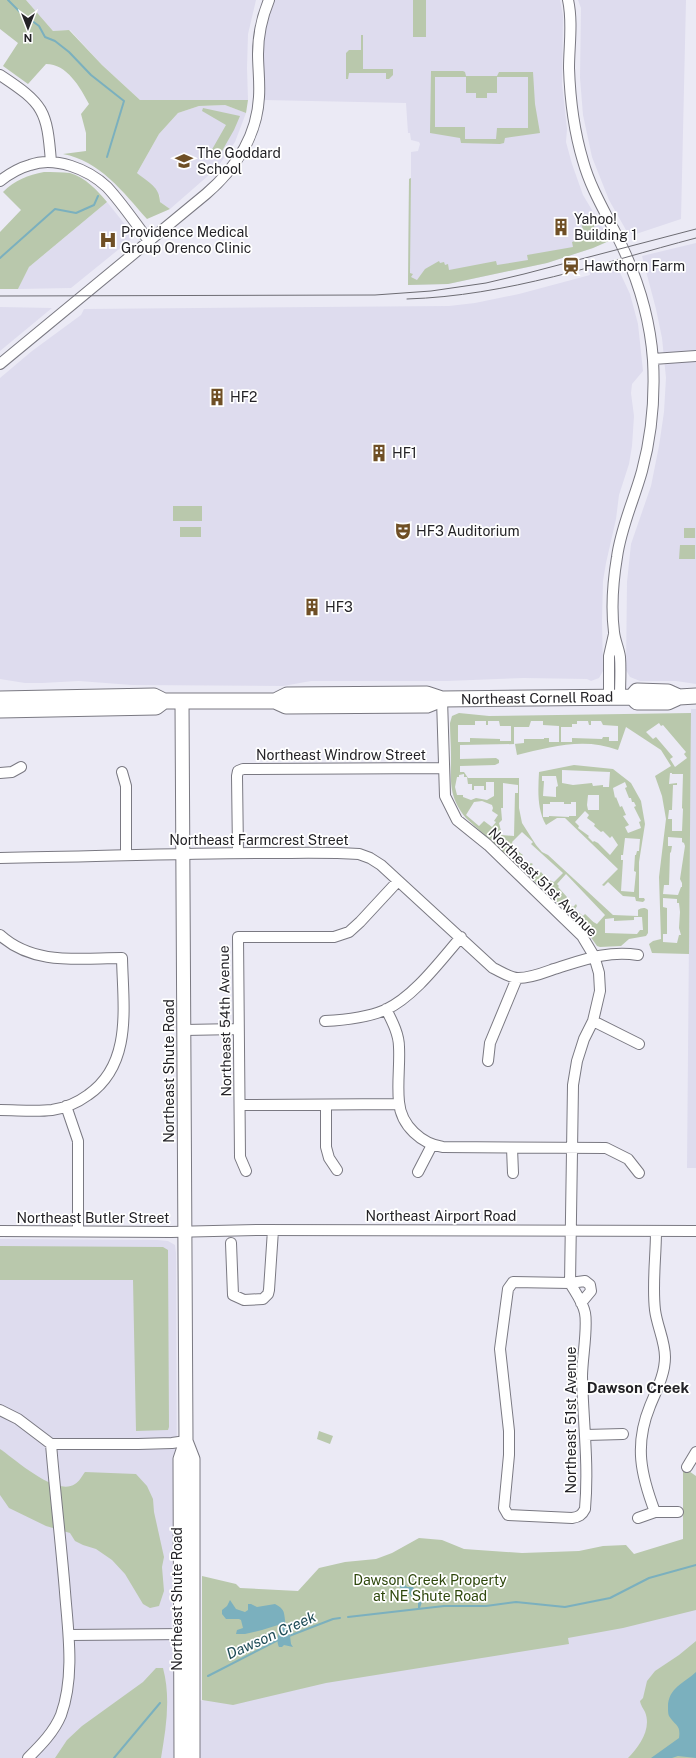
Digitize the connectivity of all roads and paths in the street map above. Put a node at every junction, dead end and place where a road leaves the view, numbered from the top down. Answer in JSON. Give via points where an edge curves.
{"nodes":[{"id":1,"x":269,"y":0,"type":"edge"},
{"id":2,"x":568,"y":0,"type":"edge"},
{"id":3,"x":0,"y":75,"type":"edge"},
{"id":4,"x":50,"y":162,"type":"junction"},
{"id":5,"x":0,"y":181,"type":"edge"},
{"id":6,"x":149,"y":241,"type":"junction"},
{"id":7,"x":696,"y":356,"type":"edge"},
{"id":8,"x":653,"y":359,"type":"junction"},
{"id":9,"x":0,"y":364,"type":"edge"},
{"id":10,"x":696,"y":696,"type":"edge"},
{"id":11,"x":620,"y":697,"type":"junction"},
{"id":12,"x":0,"y":699,"type":"edge"},
{"id":13,"x":442,"y":699,"type":"junction"},
{"id":14,"x":164,"y":701,"type":"junction"},
{"id":15,"x":182,"y":701,"type":"junction"},
{"id":16,"x":0,"y":710,"type":"edge"},
{"id":17,"x":21,"y":767,"type":"dead end"},
{"id":18,"x":444,"y":768,"type":"junction"},
{"id":19,"x":122,"y":772,"type":"dead end"},
{"id":20,"x":0,"y":773,"type":"edge"},
{"id":21,"x":183,"y":853,"type":"junction"},
{"id":22,"x":238,"y":853,"type":"junction"},
{"id":23,"x":126,"y":854,"type":"junction"},
{"id":24,"x":0,"y":858,"type":"edge"},
{"id":25,"x":398,"y":881,"type":"junction"},
{"id":26,"x":0,"y":935,"type":"edge"},
{"id":27,"x":461,"y":937,"type":"junction"},
{"id":28,"x":638,"y":955,"type":"dead end"},
{"id":29,"x":594,"y":956,"type":"junction"},
{"id":30,"x":517,"y":978,"type":"junction"},
{"id":31,"x":386,"y":1009,"type":"junction"},
{"id":32,"x":593,"y":1021,"type":"junction"},
{"id":33,"x":325,"y":1022,"type":"dead end"},
{"id":34,"x":238,"y":1029,"type":"junction"},
{"id":35,"x":184,"y":1030,"type":"junction"},
{"id":36,"x":639,"y":1044,"type":"dead end"},
{"id":37,"x":488,"y":1061,"type":"dead end"},
{"id":38,"x":399,"y":1104,"type":"junction"},
{"id":39,"x":240,"y":1105,"type":"junction"},
{"id":40,"x":326,"y":1105,"type":"junction"},
{"id":41,"x":66,"y":1106,"type":"junction"},
{"id":42,"x":0,"y":1110,"type":"edge"},
{"id":43,"x":432,"y":1145,"type":"junction"},
{"id":44,"x":512,"y":1148,"type":"junction"},
{"id":45,"x":571,"y":1148,"type":"junction"},
{"id":46,"x":337,"y":1170,"type":"dead end"},
{"id":47,"x":246,"y":1171,"type":"dead end"},
{"id":48,"x":418,"y":1172,"type":"dead end"},
{"id":49,"x":514,"y":1173,"type":"dead end"},
{"id":50,"x":639,"y":1173,"type":"dead end"},
{"id":51,"x":273,"y":1230,"type":"junction"},
{"id":52,"x":0,"y":1231,"type":"edge"},
{"id":53,"x":78,"y":1231,"type":"junction"},
{"id":54,"x":570,"y":1231,"type":"junction"},
{"id":55,"x":656,"y":1231,"type":"junction"},
{"id":56,"x":696,"y":1231,"type":"edge"},
{"id":57,"x":186,"y":1232,"type":"junction"},
{"id":58,"x":231,"y":1242,"type":"dead end"},
{"id":59,"x":570,"y":1283,"type":"junction"},
{"id":60,"x":581,"y":1303,"type":"junction"},
{"id":61,"x":0,"y":1410,"type":"edge"},
{"id":62,"x":623,"y":1434,"type":"dead end"},
{"id":63,"x":586,"y":1435,"type":"junction"},
{"id":64,"x":186,"y":1441,"type":"junction"},
{"id":65,"x":50,"y":1444,"type":"junction"},
{"id":66,"x":696,"y":1452,"type":"edge"},
{"id":67,"x":687,"y":1467,"type":"dead end"},
{"id":68,"x":655,"y":1512,"type":"junction"},
{"id":69,"x":678,"y":1512,"type":"dead end"},
{"id":70,"x":638,"y":1518,"type":"dead end"},
{"id":71,"x":187,"y":1634,"type":"junction"},
{"id":72,"x":68,"y":1635,"type":"junction"},
{"id":73,"x":28,"y":1758,"type":"edge"},
{"id":74,"x":181,"y":1758,"type":"edge"},
{"id":75,"x":193,"y":1758,"type":"edge"}],
"edges":[{"from":1,"to":6,"type":"street","via":[[258,43],[258,109],[245,147],[233,167],[216,186]]},
{"from":2,"to":8,"type":"street","via":[[569,82],[582,159],[638,286],[645,310]]},
{"from":3,"to":4,"type":"street","via":[[27,93],[39,105],[45,117]]},
{"from":4,"to":5,"type":"street","via":[[32,164]]},
{"from":4,"to":6,"type":"street","via":[[74,167],[107,187]]},
{"from":6,"to":9,"type":"street"},
{"from":7,"to":8,"type":"street"},
{"from":8,"to":11,"type":"street","via":[[654,398],[648,442],[617,556],[613,600],[614,632],[608,656]]},
{"from":10,"to":11,"type":"highway","name":"Northeast Cornell Road","via":[[679,697],[668,692],[637,691]]},
{"from":11,"to":13,"type":"highway","name":"Northeast Cornell Road"},
{"from":12,"to":14,"type":"highway","name":"Northeast Cornell Road","via":[[154,696]]},
{"from":13,"to":15,"type":"highway","name":"Northeast Cornell Road","via":[[427,694],[287,695],[276,701]]},
{"from":13,"to":18,"type":"street","name":"Northeast 51st Avenue"},
{"from":14,"to":15,"type":"highway","name":"Northeast Cornell Road"},
{"from":14,"to":16,"type":"highway","name":"Northeast Cornell Road","via":[[156,707]]},
{"from":15,"to":21,"type":"main road","name":"Northeast Shute Road"},
{"from":17,"to":20,"type":"street","via":[[12,772]]},
{"from":18,"to":22,"type":"street","name":"Northeast Windrow Street","via":[[243,769],[237,776]]},
{"from":18,"to":29,"type":"street","name":"Northeast 51st Avenue","via":[[445,796],[457,820],[488,845],[548,902],[582,936]]},
{"from":19,"to":23,"type":"street","via":[[126,786]]},
{"from":21,"to":22,"type":"street","name":"Northeast Farmcrest Street"},
{"from":21,"to":23,"type":"street","name":"Northeast Farmcrest Street"},
{"from":21,"to":35,"type":"main road","name":"Northeast Shute Road"},
{"from":22,"to":25,"type":"street","name":"Northeast Farmcrest Street","via":[[359,854],[370,858]]},
{"from":23,"to":24,"type":"street","name":"Northeast Farmcrest Street"},
{"from":25,"to":27,"type":"street","name":"Northeast Farmcrest Street"},
{"from":25,"to":34,"type":"street","name":"Northeast 54th Avenue","via":[[349,932],[334,937],[238,937]]},
{"from":26,"to":41,"type":"street","via":[[20,950],[37,956],[122,958],[123,1038],[115,1063],[109,1076],[94,1091]]},
{"from":27,"to":30,"type":"street","name":"Northeast Farmcrest Street","via":[[493,968]]},
{"from":27,"to":31,"type":"street","via":[[422,982]]},
{"from":28,"to":29,"type":"street","via":[[624,953]]},
{"from":29,"to":30,"type":"street","via":[[542,973]]},
{"from":29,"to":32,"type":"street","name":"Northeast 51st Avenue","via":[[600,991]]},
{"from":30,"to":37,"type":"street","via":[[490,1043]]},
{"from":31,"to":33,"type":"street","via":[[359,1018]]},
{"from":31,"to":38,"type":"street","via":[[395,1028],[399,1045]]},
{"from":32,"to":36,"type":"street"},
{"from":32,"to":45,"type":"street","name":"Northeast 51st Avenue","via":[[577,1061]]},
{"from":34,"to":35,"type":"street"},
{"from":34,"to":39,"type":"street","name":"Northeast 54th Avenue"},
{"from":35,"to":57,"type":"main road","name":"Northeast Shute Road"},
{"from":38,"to":40,"type":"street"},
{"from":38,"to":43,"type":"street","via":[[409,1127],[417,1136]]},
{"from":39,"to":40,"type":"street"},
{"from":39,"to":47,"type":"street","name":"Northeast 54th Avenue","via":[[240,1157]]},
{"from":40,"to":46,"type":"street","via":[[326,1147],[329,1158]]},
{"from":41,"to":42,"type":"street","via":[[51,1110]]},
{"from":41,"to":53,"type":"street","via":[[78,1141]]},
{"from":43,"to":44,"type":"street"},
{"from":43,"to":48,"type":"street"},
{"from":44,"to":45,"type":"street"},
{"from":44,"to":49,"type":"street"},
{"from":45,"to":50,"type":"street","via":[[606,1148],[628,1159]]},
{"from":45,"to":54,"type":"street","name":"Northeast 51st Avenue"},
{"from":51,"to":54,"type":"street","name":"Northeast Airport Road"},
{"from":51,"to":57,"type":"street","name":"Northeast Airport Road"},
{"from":51,"to":58,"type":"street","via":[[269,1290],[263,1299],[244,1300],[233,1294]]},
{"from":52,"to":53,"type":"street","name":"Northeast Butler Street"},
{"from":53,"to":57,"type":"street","name":"Northeast Butler Street"},
{"from":54,"to":55,"type":"street","name":"Northeast Airport Road"},
{"from":54,"to":59,"type":"street","name":"Northeast 51st Avenue"},
{"from":55,"to":56,"type":"street","name":"Northeast Airport Road"},
{"from":55,"to":68,"type":"street","via":[[653,1292],[665,1357],[663,1372],[644,1420],[640,1450],[645,1487]]},
{"from":57,"to":64,"type":"main road","name":"Northeast Shute Road"},
{"from":59,"to":60,"type":"street","name":"Northeast 51st Avenue"},
{"from":59,"to":60,"type":"street","via":[[585,1281],[590,1285],[591,1291]]},
{"from":59,"to":63,"type":"street","name":"Northeast 51st Avenue","via":[[513,1282],[508,1289],[500,1349],[509,1431],[504,1508],[506,1513],[514,1516],[572,1518],[583,1514],[587,1465]]},
{"from":60,"to":63,"type":"street","name":"Northeast 51st Avenue","via":[[586,1318],[582,1376]]},
{"from":61,"to":65,"type":"street","via":[[18,1419]]},
{"from":62,"to":63,"type":"street"},
{"from":64,"to":65,"type":"street","via":[[144,1444]]},
{"from":64,"to":71,"type":"main road","name":"Northeast Shute Road","via":[[193,1459]]},
{"from":65,"to":72,"type":"street"},
{"from":66,"to":67,"type":"street"},
{"from":68,"to":69,"type":"street"},
{"from":68,"to":70,"type":"street"},
{"from":71,"to":72,"type":"street"},
{"from":71,"to":74,"type":"main road","name":"Northeast Shute Road"},
{"from":71,"to":75,"type":"main road","name":"Northeast Shute Road"},
{"from":72,"to":73,"type":"street","via":[[68,1682],[64,1706],[48,1737]]}]}
